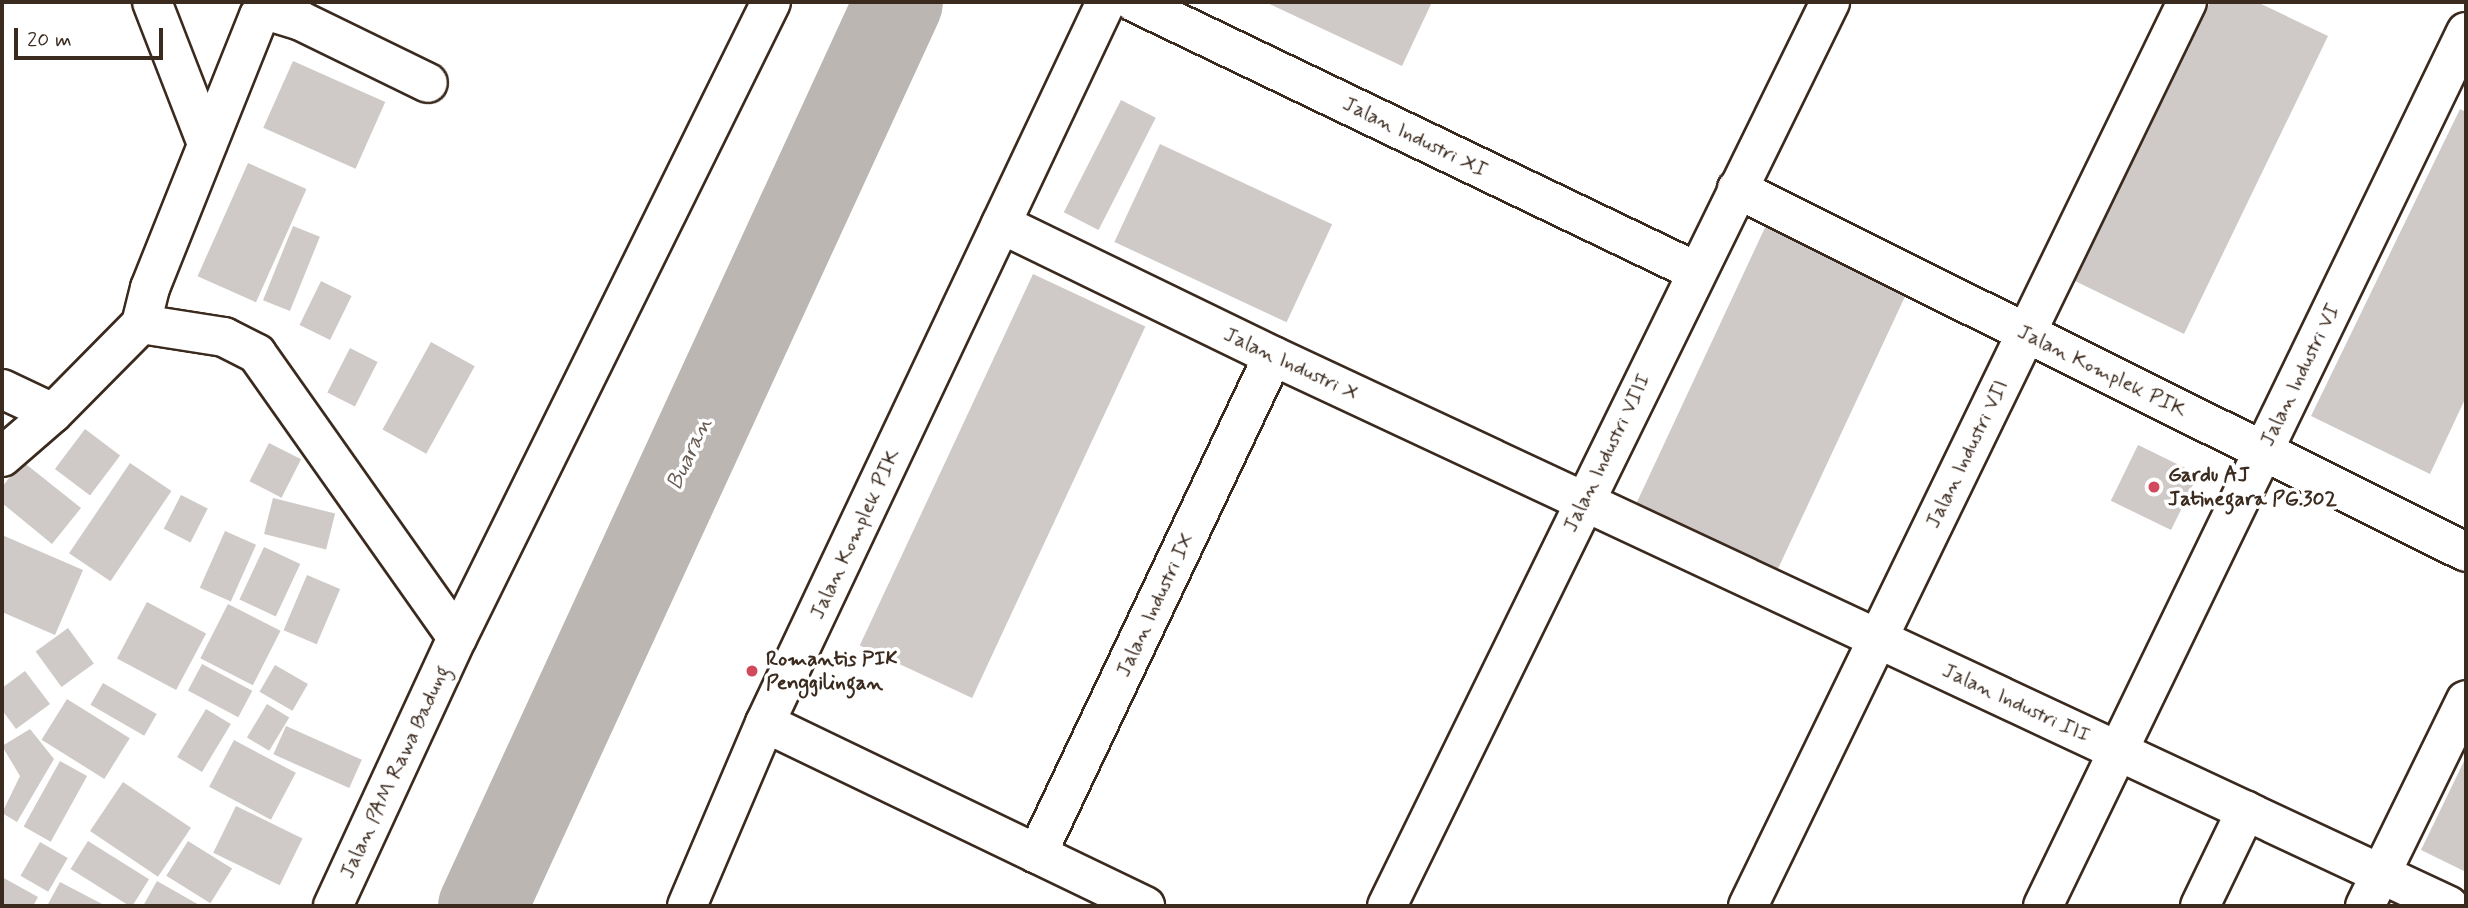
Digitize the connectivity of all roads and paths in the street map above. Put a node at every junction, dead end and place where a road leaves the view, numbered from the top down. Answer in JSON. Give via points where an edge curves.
{"nodes":[{"id":1,"x":152,"y":2,"type":"edge"},
{"id":2,"x":771,"y":2,"type":"edge"},
{"id":3,"x":1106,"y":2,"type":"edge"},
{"id":4,"x":1134,"y":2,"type":"edge"},
{"id":5,"x":1830,"y":2,"type":"edge"},
{"id":6,"x":2187,"y":2,"type":"edge"},
{"id":7,"x":2466,"y":32,"type":"edge"},
{"id":8,"x":428,"y":83,"type":"dead end"},
{"id":9,"x":207,"y":144,"type":"junction"},
{"id":10,"x":1737,"y":189,"type":"junction"},
{"id":11,"x":1001,"y":223,"type":"junction"},
{"id":12,"x":1697,"y":272,"type":"junction"},
{"id":13,"x":141,"y":324,"type":"junction"},
{"id":14,"x":2026,"y":333,"type":"junction"},
{"id":15,"x":1273,"y":356,"type":"junction"},
{"id":16,"x":2,"y":389,"type":"edge"},
{"id":17,"x":53,"y":413,"type":"junction"},
{"id":18,"x":2263,"y":451,"type":"junction"},
{"id":19,"x":2,"y":457,"type":"edge"},
{"id":20,"x":1584,"y":501,"type":"junction"},
{"id":21,"x":2466,"y":552,"type":"edge"},
{"id":22,"x":457,"y":638,"type":"junction"},
{"id":23,"x":1878,"y":639,"type":"junction"},
{"id":24,"x":2466,"y":700,"type":"edge"},
{"id":25,"x":765,"y":723,"type":"junction"},
{"id":26,"x":2118,"y":751,"type":"junction"},
{"id":27,"x":2246,"y":811,"type":"junction"},
{"id":28,"x":1037,"y":854,"type":"junction"},
{"id":29,"x":2373,"y":890,"type":"edge"},
{"id":30,"x":333,"y":906,"type":"edge"},
{"id":31,"x":687,"y":906,"type":"edge"},
{"id":32,"x":1145,"y":906,"type":"edge"},
{"id":33,"x":1387,"y":906,"type":"edge"},
{"id":34,"x":1748,"y":906,"type":"edge"},
{"id":35,"x":2043,"y":906,"type":"edge"},
{"id":36,"x":2200,"y":906,"type":"edge"},
{"id":37,"x":2449,"y":906,"type":"edge"}],
"edges":[{"from":1,"to":9,"type":"street"},
{"from":2,"to":22,"type":"street","name":"Jalan PAM Rawa Badung"},
{"from":3,"to":11,"type":"street","name":"Jalan Komplek PIK"},
{"from":4,"to":12,"type":"street","name":"Jalan Industri XI"},
{"from":5,"to":10,"type":"street","name":"Jalan Industri VIII"},
{"from":6,"to":14,"type":"street","name":"Jalan Industri VII"},
{"from":7,"to":18,"type":"street","name":"Jalan Industri VI"},
{"from":8,"to":9,"type":"street","via":[[301,21],[272,12],[259,16]]},
{"from":9,"to":13,"type":"street","via":[[150,288]]},
{"from":10,"to":12,"type":"street","name":"Jalan Industri VIII"},
{"from":10,"to":14,"type":"street","name":"Jalan Komplek PIK"},
{"from":11,"to":15,"type":"street","name":"Jalan Industri X"},
{"from":11,"to":25,"type":"street","name":"Jalan Komplek PIK"},
{"from":12,"to":20,"type":"street","name":"Jalan Industri VIII"},
{"from":13,"to":17,"type":"street"},
{"from":13,"to":22,"type":"street","via":[[224,337],[257,355]]},
{"from":14,"to":18,"type":"street","name":"Jalan Komplek PIK"},
{"from":14,"to":23,"type":"street","name":"Jalan Industri VII"},
{"from":15,"to":20,"type":"street","name":"Jalan Industri X"},
{"from":15,"to":28,"type":"street","name":"Jalan Industri IX"},
{"from":16,"to":17,"type":"street"},
{"from":17,"to":19,"type":"street"},
{"from":18,"to":21,"type":"street","name":"Jalan Komplek PIK"},
{"from":18,"to":26,"type":"street","name":"Jalan Industri VI"},
{"from":20,"to":23,"type":"street","name":"Jalan Industri III"},
{"from":20,"to":33,"type":"street","name":"Jalan Industri VIII"},
{"from":22,"to":30,"type":"street","name":"Jalan PAM Rawa Badung"},
{"from":23,"to":26,"type":"street","name":"Jalan Industri III"},
{"from":23,"to":34,"type":"street","name":"Jalan Industri VII"},
{"from":24,"to":29,"type":"street"},
{"from":25,"to":28,"type":"street"},
{"from":25,"to":31,"type":"street","name":"Jalan Komplek PIK"},
{"from":26,"to":27,"type":"street","name":"Jalan Industri III"},
{"from":26,"to":35,"type":"street","name":"Jalan Industri VI"},
{"from":27,"to":29,"type":"street","name":"Jalan Industri III"},
{"from":27,"to":36,"type":"street"},
{"from":28,"to":32,"type":"street"},
{"from":29,"to":37,"type":"street","name":"Jalan Industri III"}]}
